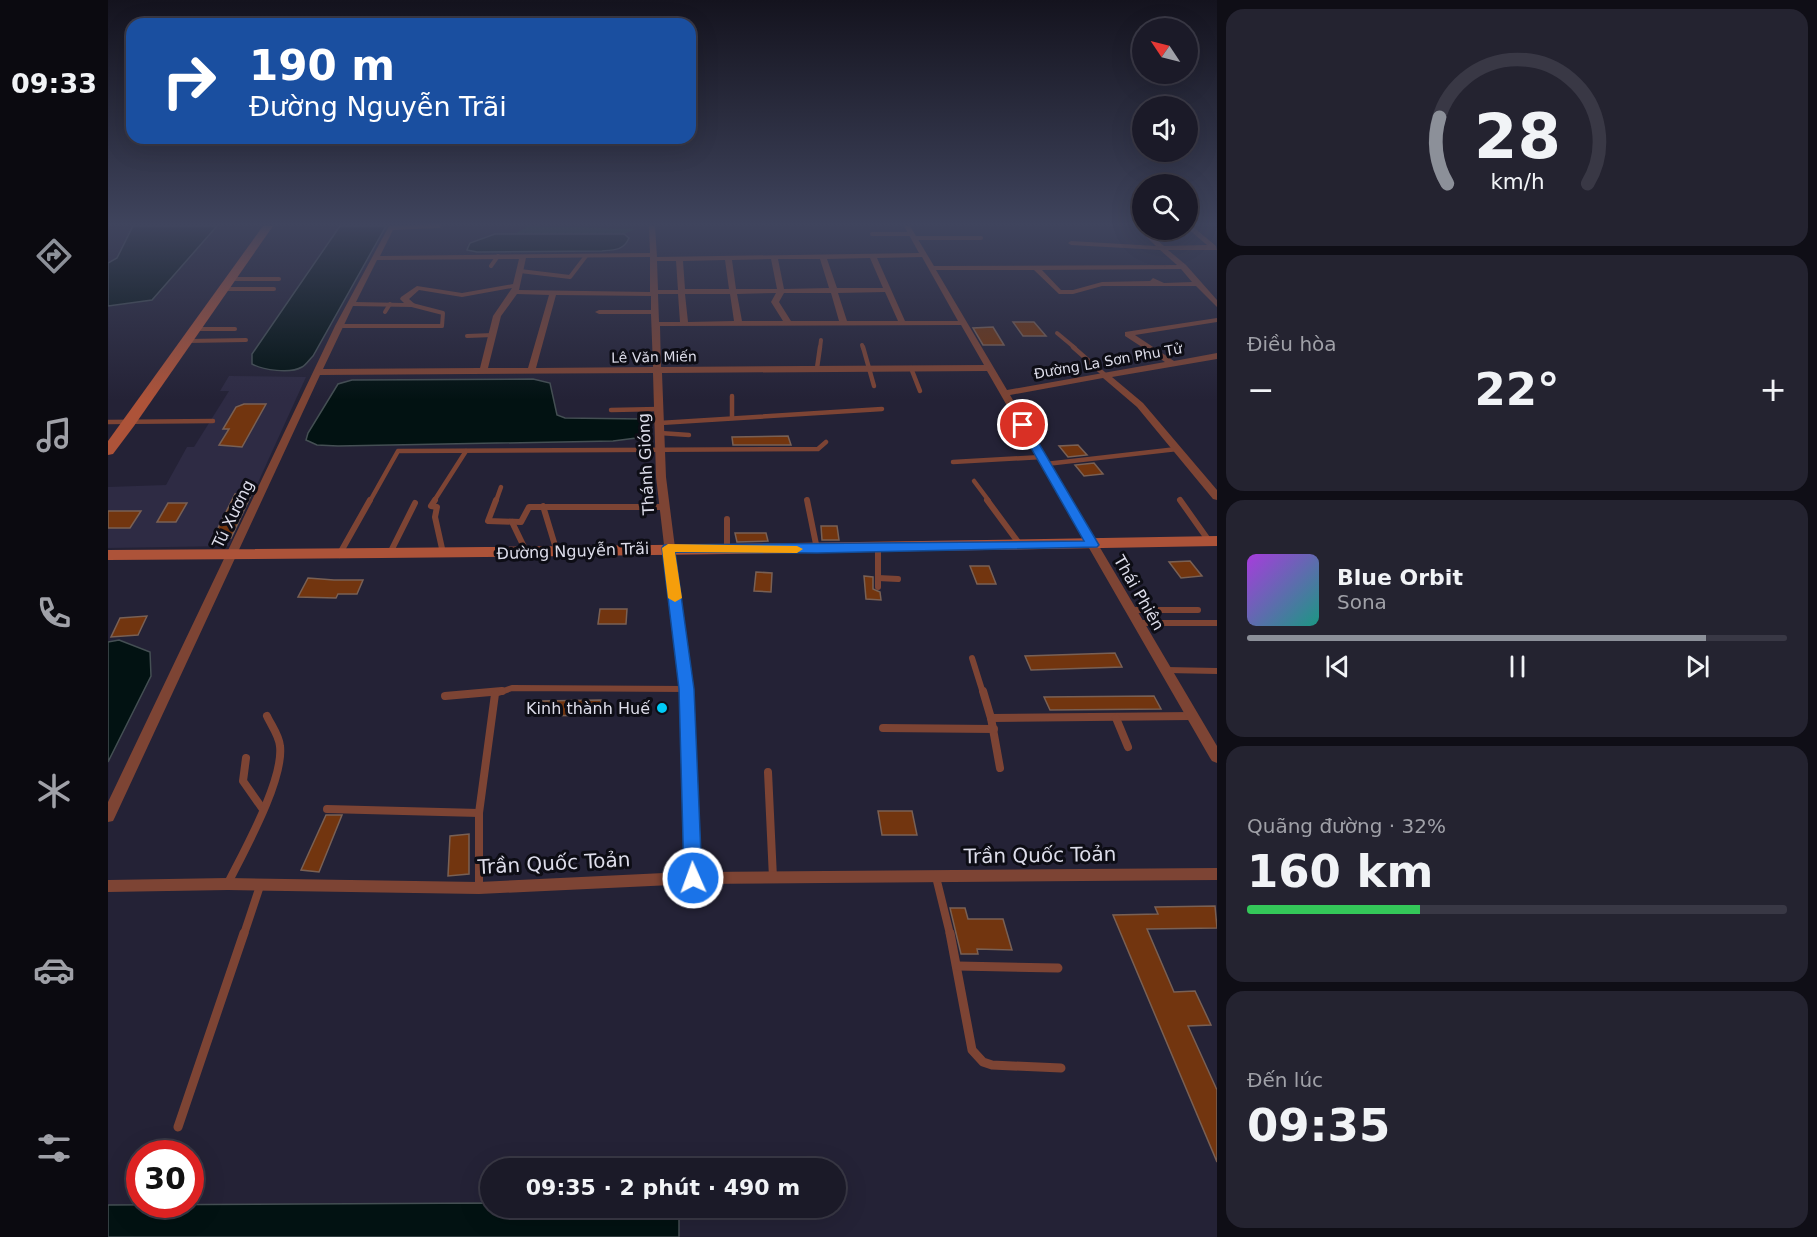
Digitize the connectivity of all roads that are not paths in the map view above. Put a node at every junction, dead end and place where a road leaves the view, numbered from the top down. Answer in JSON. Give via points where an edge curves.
{"nodes":[{"id":1,"x":224,"y":284,"type":"junction"},
{"id":2,"x":227,"y":284,"type":"edge"},
{"id":3,"x":363,"y":284,"type":"edge"},
{"id":4,"x":518,"y":284,"type":"edge"},
{"id":5,"x":654,"y":284,"type":"edge"},
{"id":6,"x":681,"y":284,"type":"edge"},
{"id":7,"x":732,"y":284,"type":"edge"},
{"id":8,"x":779,"y":284,"type":"edge"},
{"id":9,"x":832,"y":284,"type":"edge"},
{"id":10,"x":884,"y":284,"type":"edge"},
{"id":11,"x":941,"y":284,"type":"edge"},
{"id":12,"x":1051,"y":284,"type":"edge"},
{"id":13,"x":1117,"y":284,"type":"edge"},
{"id":14,"x":1185,"y":284,"type":"edge"},
{"id":15,"x":1196,"y":284,"type":"joint"},
{"id":16,"x":517,"y":288,"type":"junction"},
{"id":17,"x":274,"y":289,"type":"dead end"},
{"id":18,"x":887,"y":290,"type":"junction"},
{"id":19,"x":781,"y":291,"type":"junction"},
{"id":20,"x":834,"y":291,"type":"junction"},
{"id":21,"x":681,"y":292,"type":"junction"},
{"id":22,"x":733,"y":292,"type":"junction"},
{"id":23,"x":553,"y":293,"type":"junction"},
{"id":24,"x":654,"y":293,"type":"junction"},
{"id":25,"x":352,"y":304,"type":"junction"},
{"id":26,"x":390,"y":304,"type":"junction"},
{"id":27,"x":412,"y":305,"type":"junction"},
{"id":28,"x":1217,"y":305,"type":"edge"},
{"id":29,"x":385,"y":312,"type":"dead end"},
{"id":30,"x":599,"y":312,"type":"dead end"},
{"id":31,"x":655,"y":312,"type":"junction"},
{"id":32,"x":1217,"y":320,"type":"edge"},
{"id":33,"x":902,"y":322,"type":"junction"},
{"id":34,"x":963,"y":322,"type":"junction"},
{"id":35,"x":738,"y":323,"type":"junction"},
{"id":36,"x":844,"y":323,"type":"junction"},
{"id":37,"x":656,"y":324,"type":"junction"},
{"id":38,"x":684,"y":324,"type":"junction"},
{"id":39,"x":789,"y":324,"type":"junction"},
{"id":40,"x":339,"y":326,"type":"junction"},
{"id":41,"x":197,"y":329,"type":"junction"},
{"id":42,"x":235,"y":329,"type":"dead end"},
{"id":43,"x":1057,"y":333,"type":"dead end"},
{"id":44,"x":493,"y":335,"type":"junction"},
{"id":45,"x":467,"y":336,"type":"dead end"},
{"id":46,"x":246,"y":340,"type":"dead end"},
{"id":47,"x":821,"y":340,"type":"dead end"},
{"id":48,"x":188,"y":341,"type":"junction"},
{"id":49,"x":862,"y":345,"type":"dead end"},
{"id":50,"x":1217,"y":356,"type":"edge"},
{"id":51,"x":1172,"y":363,"type":"junction"},
{"id":52,"x":868,"y":368,"type":"junction"},
{"id":53,"x":911,"y":368,"type":"junction"},
{"id":54,"x":990,"y":368,"type":"junction"},
{"id":55,"x":817,"y":369,"type":"junction"},
{"id":56,"x":657,"y":370,"type":"junction"},
{"id":57,"x":318,"y":372,"type":"junction"},
{"id":58,"x":483,"y":372,"type":"junction"},
{"id":59,"x":531,"y":372,"type":"junction"},
{"id":60,"x":1106,"y":376,"type":"junction"},
{"id":61,"x":874,"y":386,"type":"dead end"},
{"id":62,"x":920,"y":391,"type":"dead end"},
{"id":63,"x":1004,"y":393,"type":"junction"},
{"id":64,"x":732,"y":396,"type":"dead end"},
{"id":65,"x":659,"y":409,"type":"junction"},
{"id":66,"x":882,"y":409,"type":"dead end"},
{"id":67,"x":611,"y":410,"type":"dead end"},
{"id":68,"x":732,"y":418,"type":"junction"},
{"id":69,"x":213,"y":421,"type":"dead end"},
{"id":70,"x":108,"y":422,"type":"edge"},
{"id":71,"x":131,"y":422,"type":"junction"},
{"id":72,"x":660,"y":428,"type":"junction"},
{"id":73,"x":689,"y":435,"type":"dead end"},
{"id":74,"x":826,"y":442,"type":"dead end"},
{"id":75,"x":662,"y":448,"type":"junction"},
{"id":76,"x":1178,"y":449,"type":"junction"},
{"id":77,"x":108,"y":451,"type":"edge"},
{"id":78,"x":466,"y":451,"type":"junction"},
{"id":79,"x":1044,"y":461,"type":"junction"},
{"id":80,"x":953,"y":462,"type":"dead end"},
{"id":81,"x":974,"y":481,"type":"dead end"},
{"id":82,"x":501,"y":487,"type":"dead end"},
{"id":83,"x":1217,"y":497,"type":"edge"},
{"id":84,"x":807,"y":499,"type":"dead end"},
{"id":85,"x":1180,"y":500,"type":"dead end"},
{"id":86,"x":415,"y":503,"type":"dead end"},
{"id":87,"x":543,"y":506,"type":"junction"},
{"id":88,"x":663,"y":507,"type":"junction"},
{"id":89,"x":727,"y":519,"type":"dead end"},
{"id":90,"x":512,"y":522,"type":"junction"},
{"id":91,"x":1213,"y":541,"type":"edge"},
{"id":92,"x":1093,"y":545,"type":"junction"},
{"id":93,"x":1021,"y":547,"type":"junction"},
{"id":94,"x":668,"y":548,"type":"junction"},
{"id":95,"x":817,"y":549,"type":"junction"},
{"id":96,"x":878,"y":549,"type":"junction"},
{"id":97,"x":727,"y":550,"type":"junction"},
{"id":98,"x":557,"y":552,"type":"junction"},
{"id":99,"x":443,"y":553,"type":"junction"},
{"id":100,"x":527,"y":553,"type":"junction"},
{"id":101,"x":390,"y":554,"type":"junction"},
{"id":102,"x":108,"y":555,"type":"edge"},
{"id":103,"x":230,"y":555,"type":"junction"},
{"id":104,"x":339,"y":555,"type":"junction"},
{"id":105,"x":878,"y":578,"type":"junction"},
{"id":106,"x":898,"y":579,"type":"dead end"},
{"id":107,"x":878,"y":587,"type":"dead end"},
{"id":108,"x":1131,"y":610,"type":"junction"},
{"id":109,"x":1198,"y":610,"type":"dead end"},
{"id":110,"x":1138,"y":623,"type":"junction"},
{"id":111,"x":1217,"y":623,"type":"edge"},
{"id":112,"x":972,"y":658,"type":"dead end"},
{"id":113,"x":1166,"y":670,"type":"junction"},
{"id":114,"x":1217,"y":671,"type":"edge"},
{"id":115,"x":687,"y":689,"type":"junction"},
{"id":116,"x":495,"y":694,"type":"junction"},
{"id":117,"x":445,"y":696,"type":"dead end"},
{"id":118,"x":267,"y":716,"type":"dead end"},
{"id":119,"x":1192,"y":716,"type":"junction"},
{"id":120,"x":991,"y":718,"type":"junction"},
{"id":121,"x":1116,"y":718,"type":"junction"},
{"id":122,"x":882,"y":728,"type":"dead end"},
{"id":123,"x":994,"y":729,"type":"junction"},
{"id":124,"x":1128,"y":747,"type":"dead end"},
{"id":125,"x":246,"y":758,"type":"dead end"},
{"id":126,"x":1217,"y":758,"type":"edge"},
{"id":127,"x":1000,"y":768,"type":"dead end"},
{"id":128,"x":768,"y":772,"type":"dead end"},
{"id":129,"x":262,"y":808,"type":"junction"},
{"id":130,"x":327,"y":809,"type":"dead end"},
{"id":131,"x":479,"y":813,"type":"junction"},
{"id":132,"x":108,"y":818,"type":"edge"},
{"id":133,"x":1217,"y":874,"type":"edge"},
{"id":134,"x":936,"y":877,"type":"junction"},
{"id":135,"x":693,"y":878,"type":"junction"},
{"id":136,"x":773,"y":878,"type":"junction"},
{"id":137,"x":228,"y":884,"type":"junction"},
{"id":138,"x":108,"y":886,"type":"edge"},
{"id":139,"x":260,"y":886,"type":"junction"},
{"id":140,"x":479,"y":888,"type":"junction"},
{"id":141,"x":957,"y":966,"type":"junction"},
{"id":142,"x":1058,"y":968,"type":"dead end"},
{"id":143,"x":1061,"y":1068,"type":"dead end"},
{"id":144,"x":178,"y":1127,"type":"dead end"}],
"edges":[{"from":1,"to":2,"type":"lane"},
{"from":1,"to":17,"type":"lane"},
{"from":1,"to":41,"type":"main road"},
{"from":3,"to":25,"type":"street","name":"Tú Xương"},
{"from":4,"to":16,"type":"street"},
{"from":5,"to":24,"type":"street","name":"Thánh Gióng"},
{"from":6,"to":21,"type":"street"},
{"from":7,"to":22,"type":"street"},
{"from":8,"to":19,"type":"street"},
{"from":9,"to":20,"type":"street"},
{"from":10,"to":18,"type":"street"},
{"from":11,"to":34,"type":"street","name":"Thái Phiên"},
{"from":12,"to":13,"type":"street","via":[[1059,292]]},
{"from":14,"to":15,"type":"street"},
{"from":15,"to":28,"type":"street"},
{"from":16,"to":23,"type":"street"},
{"from":16,"to":27,"type":"street","via":[[462,295],[417,288],[404,299]]},
{"from":16,"to":44,"type":"street","via":[[496,316]]},
{"from":18,"to":20,"type":"street"},
{"from":18,"to":33,"type":"street"},
{"from":19,"to":20,"type":"street"},
{"from":19,"to":22,"type":"street"},
{"from":19,"to":39,"type":"street","via":[[775,302]]},
{"from":20,"to":36,"type":"street"},
{"from":21,"to":22,"type":"street"},
{"from":21,"to":24,"type":"street"},
{"from":21,"to":38,"type":"street"},
{"from":22,"to":35,"type":"street"},
{"from":23,"to":24,"type":"street"},
{"from":23,"to":59,"type":"street"},
{"from":24,"to":31,"type":"street","name":"Thánh Gióng"},
{"from":25,"to":26,"type":"street"},
{"from":25,"to":40,"type":"street","name":"Tú Xương"},
{"from":26,"to":27,"type":"street"},
{"from":26,"to":29,"type":"lane"},
{"from":27,"to":40,"type":"lane","via":[[443,313],[442,326]]},
{"from":30,"to":31,"type":"street"},
{"from":31,"to":37,"type":"street","name":"Thánh Gióng"},
{"from":32,"to":51,"type":"street","via":[[1128,334]]},
{"from":33,"to":34,"type":"street"},
{"from":33,"to":36,"type":"street"},
{"from":34,"to":54,"type":"street","name":"Thái Phiên"},
{"from":35,"to":38,"type":"street"},
{"from":35,"to":39,"type":"street"},
{"from":36,"to":39,"type":"street"},
{"from":37,"to":38,"type":"street"},
{"from":37,"to":56,"type":"street","name":"Thánh Gióng"},
{"from":40,"to":57,"type":"street","name":"Tú Xương"},
{"from":41,"to":42,"type":"lane"},
{"from":41,"to":48,"type":"main road"},
{"from":43,"to":60,"type":"lane"},
{"from":44,"to":45,"type":"lane"},
{"from":44,"to":58,"type":"street"},
{"from":46,"to":48,"type":"lane"},
{"from":47,"to":55,"type":"lane"},
{"from":48,"to":71,"type":"main road"},
{"from":49,"to":52,"type":"lane"},
{"from":50,"to":51,"type":"street","name":"Đường La Sơn Phu Tử"},
{"from":51,"to":60,"type":"street","name":"Đường La Sơn Phu Tử"},
{"from":52,"to":53,"type":"street","name":"Lê Văn Miến"},
{"from":52,"to":55,"type":"street","name":"Lê Văn Miến"},
{"from":52,"to":61,"type":"lane"},
{"from":53,"to":54,"type":"street","name":"Lê Văn Miến"},
{"from":53,"to":62,"type":"lane"},
{"from":54,"to":63,"type":"street","name":"Thái Phiên"},
{"from":55,"to":56,"type":"street","name":"Lê Văn Miến"},
{"from":56,"to":59,"type":"street","name":"Lê Văn Miến"},
{"from":56,"to":65,"type":"street","name":"Thánh Gióng"},
{"from":57,"to":58,"type":"street","name":"Lê Văn Miến"},
{"from":57,"to":103,"type":"street","name":"Tú Xương"},
{"from":58,"to":59,"type":"street","name":"Lê Văn Miến"},
{"from":60,"to":63,"type":"street","name":"Đường La Sơn Phu Tử"},
{"from":60,"to":76,"type":"street","via":[[1140,405]]},
{"from":63,"to":79,"type":"street","name":"Thái Phiên"},
{"from":64,"to":68,"type":"lane"},
{"from":65,"to":67,"type":"lane"},
{"from":65,"to":72,"type":"street","name":"Thánh Gióng"},
{"from":66,"to":68,"type":"lane"},
{"from":68,"to":72,"type":"lane"},
{"from":69,"to":71,"type":"lane"},
{"from":70,"to":71,"type":"lane"},
{"from":71,"to":77,"type":"main road"},
{"from":72,"to":73,"type":"lane"},
{"from":72,"to":75,"type":"street","name":"Thánh Gióng"},
{"from":74,"to":75,"type":"lane","via":[[818,450]]},
{"from":75,"to":78,"type":"lane"},
{"from":75,"to":88,"type":"street","name":"Thánh Gióng"},
{"from":76,"to":79,"type":"lane"},
{"from":76,"to":83,"type":"street"},
{"from":78,"to":99,"type":"lane","via":[[430,506],[437,507],[435,517]]},
{"from":78,"to":104,"type":"lane","via":[[398,451]]},
{"from":79,"to":80,"type":"lane"},
{"from":79,"to":92,"type":"street","name":"Thái Phiên"},
{"from":81,"to":93,"type":"lane"},
{"from":82,"to":90,"type":"lane","via":[[488,521]]},
{"from":84,"to":95,"type":"lane"},
{"from":85,"to":91,"type":"lane"},
{"from":86,"to":101,"type":"lane"},
{"from":87,"to":88,"type":"lane"},
{"from":87,"to":90,"type":"lane","via":[[529,507],[521,522]]},
{"from":87,"to":98,"type":"lane"},
{"from":88,"to":94,"type":"street","name":"Thánh Gióng"},
{"from":89,"to":97,"type":"lane"},
{"from":90,"to":100,"type":"lane"},
{"from":91,"to":92,"type":"main road","name":"Đường Nguyễn Trãi"},
{"from":92,"to":93,"type":"main road","name":"Đường Nguyễn Trãi"},
{"from":92,"to":108,"type":"street","name":"Thái Phiên"},
{"from":93,"to":96,"type":"main road","name":"Đường Nguyễn Trãi"},
{"from":94,"to":97,"type":"main road","name":"Đường Nguyễn Trãi"},
{"from":94,"to":98,"type":"main road","name":"Đường Nguyễn Trãi"},
{"from":94,"to":115,"type":"street","name":"Thánh Gióng"},
{"from":95,"to":96,"type":"main road","name":"Đường Nguyễn Trãi"},
{"from":95,"to":97,"type":"main road","name":"Đường Nguyễn Trãi"},
{"from":96,"to":105,"type":"lane"},
{"from":98,"to":100,"type":"main road","name":"Đường Nguyễn Trãi"},
{"from":99,"to":100,"type":"main road","name":"Đường Nguyễn Trãi"},
{"from":99,"to":101,"type":"main road","name":"Đường Nguyễn Trãi"},
{"from":101,"to":104,"type":"main road","name":"Đường Nguyễn Trãi"},
{"from":102,"to":103,"type":"main road","name":"Đường Nguyễn Trãi"},
{"from":103,"to":104,"type":"main road","name":"Đường Nguyễn Trãi"},
{"from":103,"to":132,"type":"street","name":"Tú Xương"},
{"from":105,"to":106,"type":"lane"},
{"from":105,"to":107,"type":"lane"},
{"from":108,"to":109,"type":"lane"},
{"from":108,"to":110,"type":"street","name":"Thái Phiên"},
{"from":110,"to":111,"type":"lane"},
{"from":110,"to":113,"type":"street","name":"Thái Phiên"},
{"from":112,"to":120,"type":"lane"},
{"from":113,"to":114,"type":"lane"},
{"from":113,"to":119,"type":"street","name":"Thái Phiên"},
{"from":115,"to":116,"type":"lane","via":[[512,688]]},
{"from":115,"to":135,"type":"street","name":"Thánh Gióng"},
{"from":116,"to":117,"type":"lane"},
{"from":116,"to":131,"type":"lane"},
{"from":118,"to":129,"type":"lane","via":[[280,746]]},
{"from":119,"to":121,"type":"lane"},
{"from":119,"to":126,"type":"street","name":"Thái Phiên"},
{"from":120,"to":121,"type":"lane"},
{"from":120,"to":123,"type":"lane"},
{"from":121,"to":124,"type":"lane"},
{"from":122,"to":123,"type":"lane"},
{"from":123,"to":127,"type":"lane"},
{"from":125,"to":129,"type":"lane","via":[[241,783]]},
{"from":128,"to":136,"type":"lane"},
{"from":129,"to":137,"type":"lane"},
{"from":130,"to":131,"type":"lane"},
{"from":131,"to":140,"type":"lane"},
{"from":133,"to":134,"type":"street","name":"Trần Quốc Toản"},
{"from":134,"to":136,"type":"street","name":"Trần Quốc Toản"},
{"from":134,"to":141,"type":"lane"},
{"from":135,"to":136,"type":"street","name":"Trần Quốc Toản"},
{"from":135,"to":140,"type":"street","name":"Trần Quốc Toản"},
{"from":137,"to":138,"type":"street","name":"Trần Quốc Toản"},
{"from":137,"to":139,"type":"street","name":"Trần Quốc Toản"},
{"from":139,"to":140,"type":"street","name":"Trần Quốc Toản"},
{"from":139,"to":144,"type":"lane"},
{"from":141,"to":142,"type":"lane"},
{"from":141,"to":143,"type":"lane","via":[[976,1057],[992,1065]]}]}
